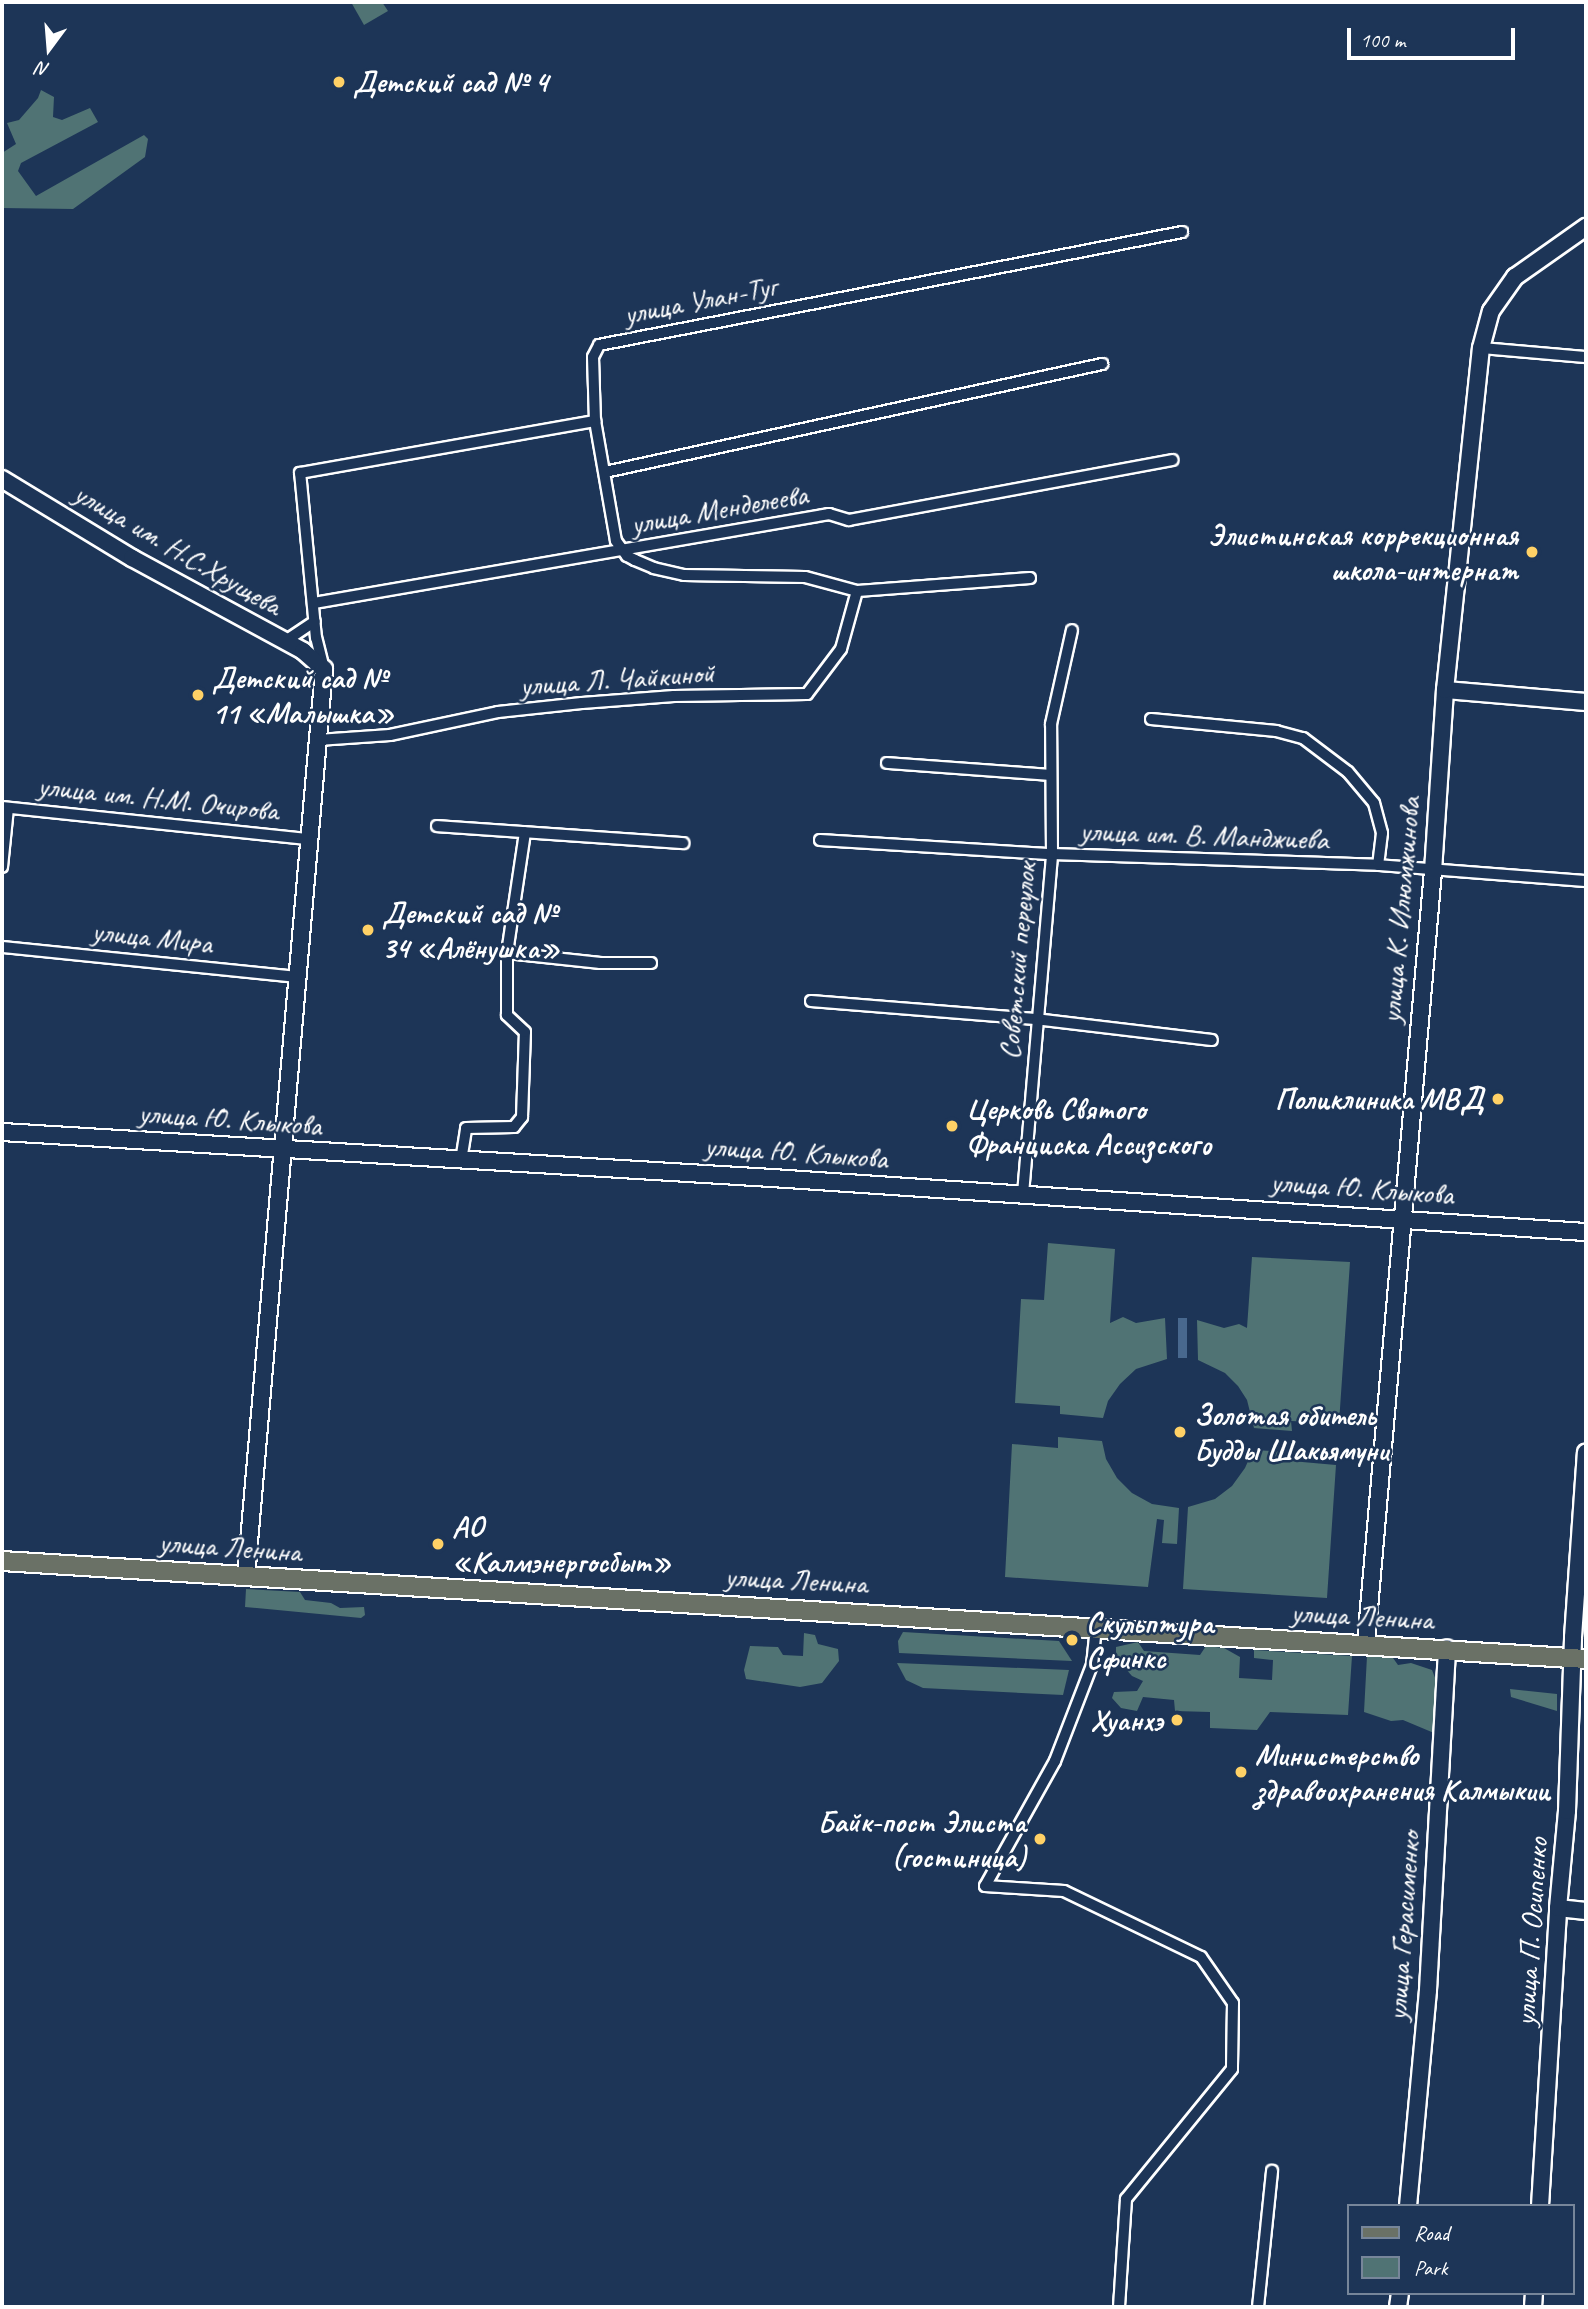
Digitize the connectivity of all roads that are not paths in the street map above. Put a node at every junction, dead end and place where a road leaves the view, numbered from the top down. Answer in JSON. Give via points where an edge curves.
{"nodes":[{"id":1,"x":1586,"y":227,"type":"edge"},
{"id":2,"x":1182,"y":232,"type":"dead end"},
{"id":3,"x":1481,"y":348,"type":"junction"},
{"id":4,"x":1586,"y":357,"type":"edge"},
{"id":5,"x":1102,"y":364,"type":"dead end"},
{"id":6,"x":595,"y":421,"type":"junction"},
{"id":7,"x":1172,"y":460,"type":"dead end"},
{"id":8,"x":605,"y":472,"type":"junction"},
{"id":9,"x":2,"y":479,"type":"edge"},
{"id":10,"x":624,"y":550,"type":"junction"},
{"id":11,"x":1030,"y":578,"type":"dead end"},
{"id":12,"x":856,"y":592,"type":"junction"},
{"id":13,"x":314,"y":603,"type":"junction"},
{"id":14,"x":315,"y":621,"type":"junction"},
{"id":15,"x":1072,"y":631,"type":"dead end"},
{"id":16,"x":284,"y":642,"type":"junction"},
{"id":17,"x":324,"y":669,"type":"junction"},
{"id":18,"x":1445,"y":690,"type":"junction"},
{"id":19,"x":1586,"y":702,"type":"edge"},
{"id":20,"x":1151,"y":719,"type":"dead end"},
{"id":21,"x":318,"y":740,"type":"junction"},
{"id":22,"x":887,"y":763,"type":"dead end"},
{"id":23,"x":1050,"y":775,"type":"junction"},
{"id":24,"x":5,"y":807,"type":"edge"},
{"id":25,"x":437,"y":826,"type":"dead end"},
{"id":26,"x":525,"y":832,"type":"junction"},
{"id":27,"x":309,"y":839,"type":"junction"},
{"id":28,"x":820,"y":840,"type":"dead end"},
{"id":29,"x":683,"y":843,"type":"dead end"},
{"id":30,"x":1052,"y":854,"type":"junction"},
{"id":31,"x":1378,"y":865,"type":"junction"},
{"id":32,"x":2,"y":867,"type":"edge"},
{"id":33,"x":1433,"y":871,"type":"junction"},
{"id":34,"x":1586,"y":881,"type":"edge"},
{"id":35,"x":2,"y":947,"type":"edge"},
{"id":36,"x":507,"y":953,"type":"junction"},
{"id":37,"x":650,"y":963,"type":"dead end"},
{"id":38,"x":298,"y":977,"type":"junction"},
{"id":39,"x":811,"y":1001,"type":"dead end"},
{"id":40,"x":1035,"y":1019,"type":"junction"},
{"id":41,"x":1212,"y":1040,"type":"dead end"},
{"id":42,"x":2,"y":1132,"type":"edge"},
{"id":43,"x":282,"y":1150,"type":"junction"},
{"id":44,"x":461,"y":1161,"type":"junction"},
{"id":45,"x":1023,"y":1194,"type":"junction"},
{"id":46,"x":1401,"y":1218,"type":"junction"},
{"id":47,"x":1586,"y":1232,"type":"edge"},
{"id":48,"x":1586,"y":1451,"type":"edge"},
{"id":49,"x":2,"y":1561,"type":"edge"},
{"id":50,"x":246,"y":1577,"type":"junction"},
{"id":51,"x":1097,"y":1627,"type":"junction"},
{"id":52,"x":1366,"y":1643,"type":"junction"},
{"id":53,"x":1447,"y":1649,"type":"junction"},
{"id":54,"x":1580,"y":1658,"type":"edge"},
{"id":55,"x":1558,"y":1908,"type":"junction"},
{"id":56,"x":1586,"y":1911,"type":"edge"},
{"id":57,"x":1272,"y":2171,"type":"dead end"},
{"id":58,"x":1408,"y":2204,"type":"edge"},
{"id":59,"x":1540,"y":2204,"type":"edge"},
{"id":60,"x":1119,"y":2307,"type":"edge"},
{"id":61,"x":1258,"y":2307,"type":"edge"}],
"edges":[{"from":1,"to":3,"type":"main road","name":"улица К. Илюмжинова","via":[[1515,277],[1491,311]]},
{"from":2,"to":6,"type":"street","name":"улица Улан-Туг","via":[[599,345],[593,357]]},
{"from":3,"to":4,"type":"street"},
{"from":3,"to":18,"type":"main road","name":"улица К. Илюмжинова"},
{"from":5,"to":8,"type":"street"},
{"from":6,"to":8,"type":"street"},
{"from":6,"to":13,"type":"street","via":[[300,473]]},
{"from":7,"to":10,"type":"street","name":"улица Менделеева","via":[[849,520],[829,514]]},
{"from":8,"to":10,"type":"street","via":[[616,541]]},
{"from":9,"to":16,"type":"main road","name":"улица им. Н.С.Хрущева"},
{"from":10,"to":12,"type":"street","via":[[627,556],[654,568],[684,575],[805,577]]},
{"from":10,"to":13,"type":"street","name":"улица Менделеева"},
{"from":11,"to":12,"type":"street"},
{"from":12,"to":21,"type":"street","name":"улица Л. Чайкиной","via":[[841,649],[807,694],[582,703],[498,712],[390,734]]},
{"from":13,"to":14,"type":"street"},
{"from":14,"to":16,"type":"street"},
{"from":14,"to":17,"type":"street"},
{"from":15,"to":23,"type":"street","name":"Советский переулок","via":[[1051,724]]},
{"from":16,"to":17,"type":"main road","name":"улица им. Н.С.Хрущева"},
{"from":17,"to":21,"type":"main road"},
{"from":18,"to":19,"type":"main road"},
{"from":18,"to":33,"type":"main road","name":"улица К. Илюмжинова"},
{"from":20,"to":31,"type":"street","via":[[1276,731],[1303,738],[1348,772],[1374,803],[1382,833]]},
{"from":21,"to":27,"type":"main road"},
{"from":22,"to":23,"type":"street"},
{"from":23,"to":30,"type":"street","name":"Советский переулок"},
{"from":24,"to":27,"type":"street","name":"улица им. Н.М. Очирова"},
{"from":24,"to":32,"type":"street"},
{"from":25,"to":26,"type":"street"},
{"from":26,"to":29,"type":"street"},
{"from":26,"to":36,"type":"street"},
{"from":27,"to":38,"type":"main road"},
{"from":28,"to":30,"type":"street","name":"улица им. В. Манджиева"},
{"from":30,"to":31,"type":"street","name":"улица им. В. Манджиева"},
{"from":30,"to":40,"type":"street","name":"Советский переулок"},
{"from":31,"to":33,"type":"street","name":"улица им. В. Манджиева"},
{"from":33,"to":34,"type":"street","name":"улица им. В. Манджиева"},
{"from":33,"to":46,"type":"main road","name":"улица К. Илюмжинова"},
{"from":35,"to":38,"type":"street","name":"улица Мира"},
{"from":36,"to":37,"type":"street"},
{"from":36,"to":44,"type":"street","via":[[506,1016],[525,1032],[522,1117],[514,1127],[466,1128]]},
{"from":38,"to":43,"type":"main road"},
{"from":39,"to":40,"type":"street"},
{"from":40,"to":41,"type":"street"},
{"from":40,"to":45,"type":"street","name":"Советский переулок"},
{"from":42,"to":43,"type":"main road","name":"улица Ю. Клыкова"},
{"from":43,"to":44,"type":"main road","name":"улица Ю. Клыкова"},
{"from":43,"to":50,"type":"main road"},
{"from":44,"to":45,"type":"main road","name":"улица Ю. Клыкова"},
{"from":45,"to":46,"type":"main road","name":"улица Ю. Клыкова"},
{"from":46,"to":47,"type":"main road","name":"улица Ю. Клыкова"},
{"from":46,"to":52,"type":"main road","name":"улица К. Илюмжинова"},
{"from":48,"to":54,"type":"main road","name":"улица П. Осипенко"},
{"from":49,"to":50,"type":"main road","name":"улица Ленина"},
{"from":50,"to":51,"type":"main road","name":"улица Ленина"},
{"from":51,"to":52,"type":"main road","name":"улица Ленина"},
{"from":51,"to":60,"type":"street","via":[[1093,1665],[1055,1761],[985,1886],[1064,1891],[1201,1957],[1233,2003],[1232,2069],[1126,2199]]},
{"from":52,"to":53,"type":"main road","name":"улица Ленина"},
{"from":53,"to":54,"type":"main road","name":"улица Ленина"},
{"from":53,"to":58,"type":"main road","name":"улица Герасименко","via":[[1428,1990]]},
{"from":54,"to":55,"type":"main road","name":"улица П. Осипенко"},
{"from":55,"to":56,"type":"main road"},
{"from":55,"to":59,"type":"main road","name":"улица П. Осипенко"},
{"from":57,"to":61,"type":"street"}]}
